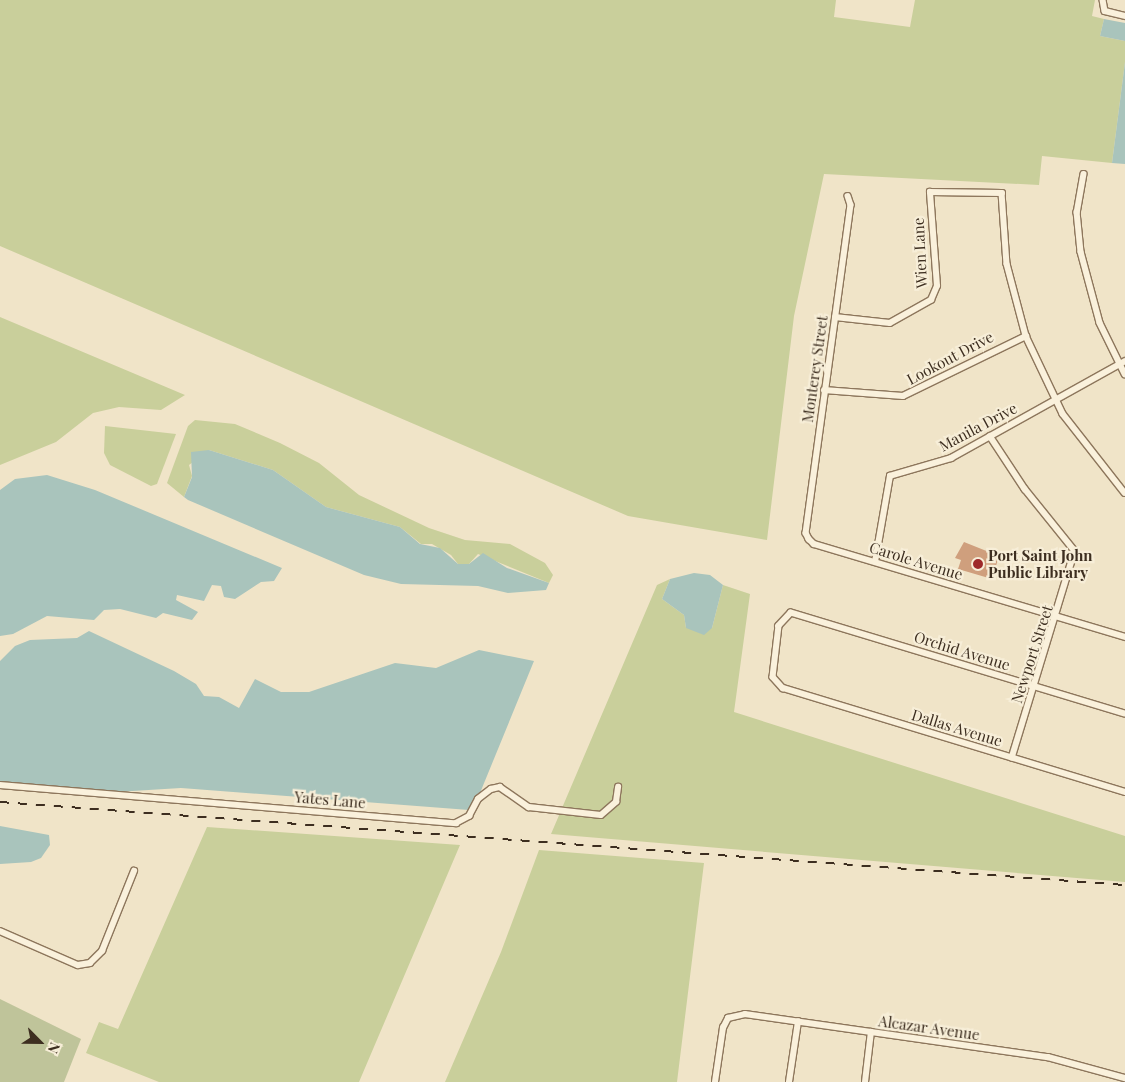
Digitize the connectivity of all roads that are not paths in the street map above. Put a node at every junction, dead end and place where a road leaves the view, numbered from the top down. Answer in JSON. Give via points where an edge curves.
{"nodes":[{"id":1,"x":1103,"y":3,"type":"edge"},
{"id":2,"x":1125,"y":16,"type":"edge"},
{"id":3,"x":1084,"y":174,"type":"dead end"},
{"id":4,"x":848,"y":196,"type":"dead end"},
{"id":5,"x":836,"y":317,"type":"junction"},
{"id":6,"x":1026,"y":336,"type":"junction"},
{"id":7,"x":1125,"y":361,"type":"edge"},
{"id":8,"x":1118,"y":365,"type":"junction"},
{"id":9,"x":1125,"y":374,"type":"edge"},
{"id":10,"x":824,"y":390,"type":"junction"},
{"id":11,"x":1056,"y":400,"type":"junction"},
{"id":12,"x":990,"y":436,"type":"junction"},
{"id":13,"x":1125,"y":493,"type":"edge"},
{"id":14,"x":814,"y":544,"type":"joint"},
{"id":15,"x":874,"y":562,"type":"junction"},
{"id":16,"x":1057,"y":617,"type":"junction"},
{"id":17,"x":1125,"y":637,"type":"edge"},
{"id":18,"x":1035,"y":686,"type":"junction"},
{"id":19,"x":783,"y":688,"type":"joint"},
{"id":20,"x":1125,"y":714,"type":"edge"},
{"id":21,"x":1012,"y":758,"type":"junction"},
{"id":22,"x":0,"y":785,"type":"edge"},
{"id":23,"x":618,"y":787,"type":"dead end"},
{"id":24,"x":1125,"y":792,"type":"edge"},
{"id":25,"x":134,"y":871,"type":"dead end"},
{"id":26,"x":0,"y":931,"type":"edge"},
{"id":27,"x":798,"y":1022,"type":"junction"},
{"id":28,"x":871,"y":1032,"type":"junction"},
{"id":29,"x":1125,"y":1078,"type":"edge"},
{"id":30,"x":715,"y":1082,"type":"edge"},
{"id":31,"x":790,"y":1082,"type":"edge"},
{"id":32,"x":865,"y":1082,"type":"edge"}],
"edges":[{"from":1,"to":2,"type":"street","via":[[1110,14]]},
{"from":3,"to":8,"type":"street","via":[[1077,212],[1081,252],[1100,323]]},
{"from":4,"to":5,"type":"street","name":"Monterey Street","via":[[851,205]]},
{"from":5,"to":6,"type":"street","name":"Wien Lane","via":[[890,322],[931,300],[937,286],[930,192],[1002,193],[1008,264]]},
{"from":5,"to":10,"type":"street","name":"Monterey Street"},
{"from":6,"to":10,"type":"street","name":"Lookout Drive","via":[[903,396]]},
{"from":6,"to":11,"type":"street"},
{"from":7,"to":8,"type":"street","name":"Manila Drive"},
{"from":8,"to":9,"type":"street"},
{"from":8,"to":11,"type":"street","name":"Manila Drive"},
{"from":10,"to":14,"type":"street","name":"Monterey Street","via":[[806,533]]},
{"from":11,"to":12,"type":"street","name":"Manila Drive"},
{"from":11,"to":13,"type":"street","via":[[1084,446]]},
{"from":12,"to":15,"type":"street","name":"Manila Drive","via":[[950,458],[890,476]]},
{"from":12,"to":16,"type":"street","name":"Newport Street","via":[[1025,490],[1075,551]]},
{"from":14,"to":15,"type":"street","name":"Carole Avenue"},
{"from":15,"to":16,"type":"street","name":"Carole Avenue"},
{"from":16,"to":17,"type":"street","name":"Carole Avenue"},
{"from":16,"to":18,"type":"street","name":"Newport Street"},
{"from":18,"to":19,"type":"street","name":"Orchid Avenue","via":[[791,613],[779,626],[773,677]]},
{"from":18,"to":20,"type":"street","name":"Orchid Avenue"},
{"from":18,"to":21,"type":"street","name":"Newport Street"},
{"from":19,"to":21,"type":"street","name":"Dallas Avenue"},
{"from":21,"to":24,"type":"street","name":"Dallas Avenue"},
{"from":22,"to":23,"type":"street","name":"Yates Lane","via":[[456,823],[469,816],[478,799],[500,787],[529,807],[601,815],[616,802]]},
{"from":25,"to":26,"type":"street","via":[[102,951],[90,962],[78,965]]},
{"from":27,"to":28,"type":"street","name":"Alcazar Avenue"},
{"from":27,"to":30,"type":"street","name":"Alcazar Avenue","via":[[744,1014],[728,1018],[722,1028]]},
{"from":27,"to":31,"type":"street"},
{"from":28,"to":29,"type":"street","name":"Alcazar Avenue","via":[[1080,1062]]},
{"from":28,"to":32,"type":"street"}]}
